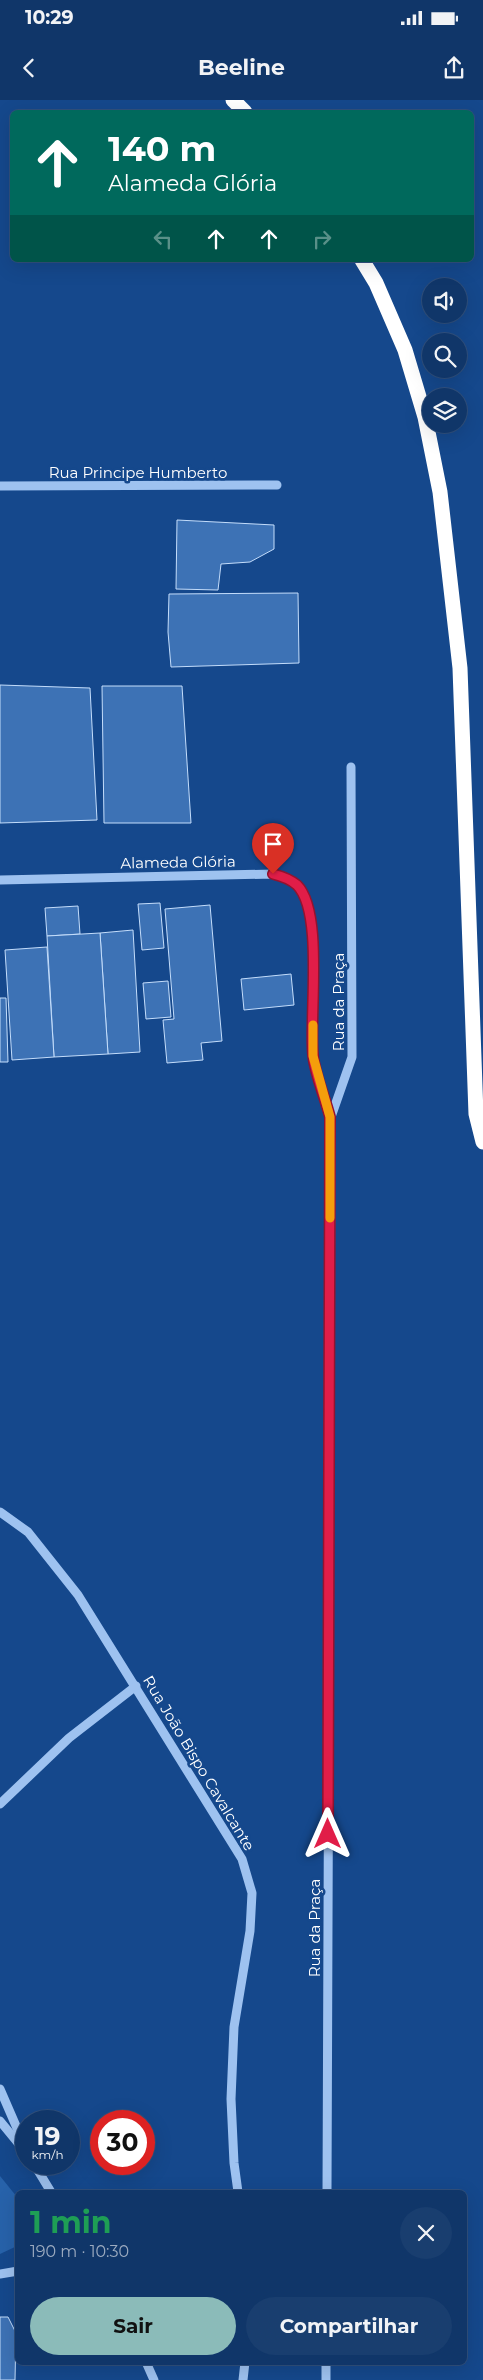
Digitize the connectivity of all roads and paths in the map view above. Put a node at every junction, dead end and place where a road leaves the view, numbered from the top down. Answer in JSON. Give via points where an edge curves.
{"nodes":[{"id":1,"x":233,"y":100,"type":"edge"},
{"id":2,"x":243,"y":110,"type":"edge"},
{"id":3,"x":363,"y":262,"type":"edge"},
{"id":4,"x":277,"y":485,"type":"dead end"},
{"id":5,"x":0,"y":486,"type":"edge"},
{"id":6,"x":351,"y":767,"type":"dead end"},
{"id":7,"x":0,"y":880,"type":"edge"},
{"id":8,"x":330,"y":1117,"type":"junction"},
{"id":9,"x":483,"y":1142,"type":"edge"},
{"id":10,"x":0,"y":1512,"type":"edge"},
{"id":11,"x":136,"y":1686,"type":"junction"},
{"id":12,"x":0,"y":1804,"type":"edge"},
{"id":13,"x":0,"y":2089,"type":"edge"},
{"id":14,"x":0,"y":2121,"type":"edge"},
{"id":15,"x":15,"y":2123,"type":"edge"},
{"id":16,"x":15,"y":2139,"type":"edge"},
{"id":17,"x":41,"y":2175,"type":"edge"},
{"id":18,"x":50,"y":2190,"type":"edge"},
{"id":19,"x":238,"y":2190,"type":"edge"},
{"id":20,"x":327,"y":2190,"type":"edge"},
{"id":21,"x":15,"y":2272,"type":"edge"},
{"id":22,"x":0,"y":2274,"type":"edge"},
{"id":23,"x":147,"y":2365,"type":"edge"},
{"id":24,"x":245,"y":2365,"type":"edge"},
{"id":25,"x":326,"y":2365,"type":"edge"},
{"id":26,"x":154,"y":2380,"type":"edge"},
{"id":27,"x":243,"y":2380,"type":"edge"},
{"id":28,"x":326,"y":2380,"type":"edge"}],
"edges":[{"from":1,"to":2,"type":"highway"},
{"from":3,"to":9,"type":"highway","via":[[376,283],[405,350],[426,417],[440,492],[460,668],[476,1114]]},
{"from":4,"to":5,"type":"street","name":"Rua Principe Humberto"},
{"from":6,"to":8,"type":"street","name":"Rua da Praça","via":[[352,1057]]},
{"from":7,"to":8,"type":"street","name":"Alameda Glória","via":[[273,874],[298,886],[312,925],[313,1056]]},
{"from":8,"to":20,"type":"street","name":"Rua da Praça"},
{"from":10,"to":11,"type":"street","name":"Rua João Bispo Cavalcante","via":[[28,1532],[78,1596]]},
{"from":11,"to":12,"type":"street","via":[[70,1738]]},
{"from":11,"to":19,"type":"street","name":"Rua João Bispo Cavalcante","via":[[242,1859],[252,1893],[250,1931],[234,2027],[231,2099]]},
{"from":13,"to":15,"type":"street"},
{"from":14,"to":16,"type":"street"},
{"from":17,"to":18,"type":"street"},
{"from":21,"to":22,"type":"street"},
{"from":23,"to":26,"type":"street"},
{"from":24,"to":27,"type":"street"},
{"from":25,"to":28,"type":"street"}]}
